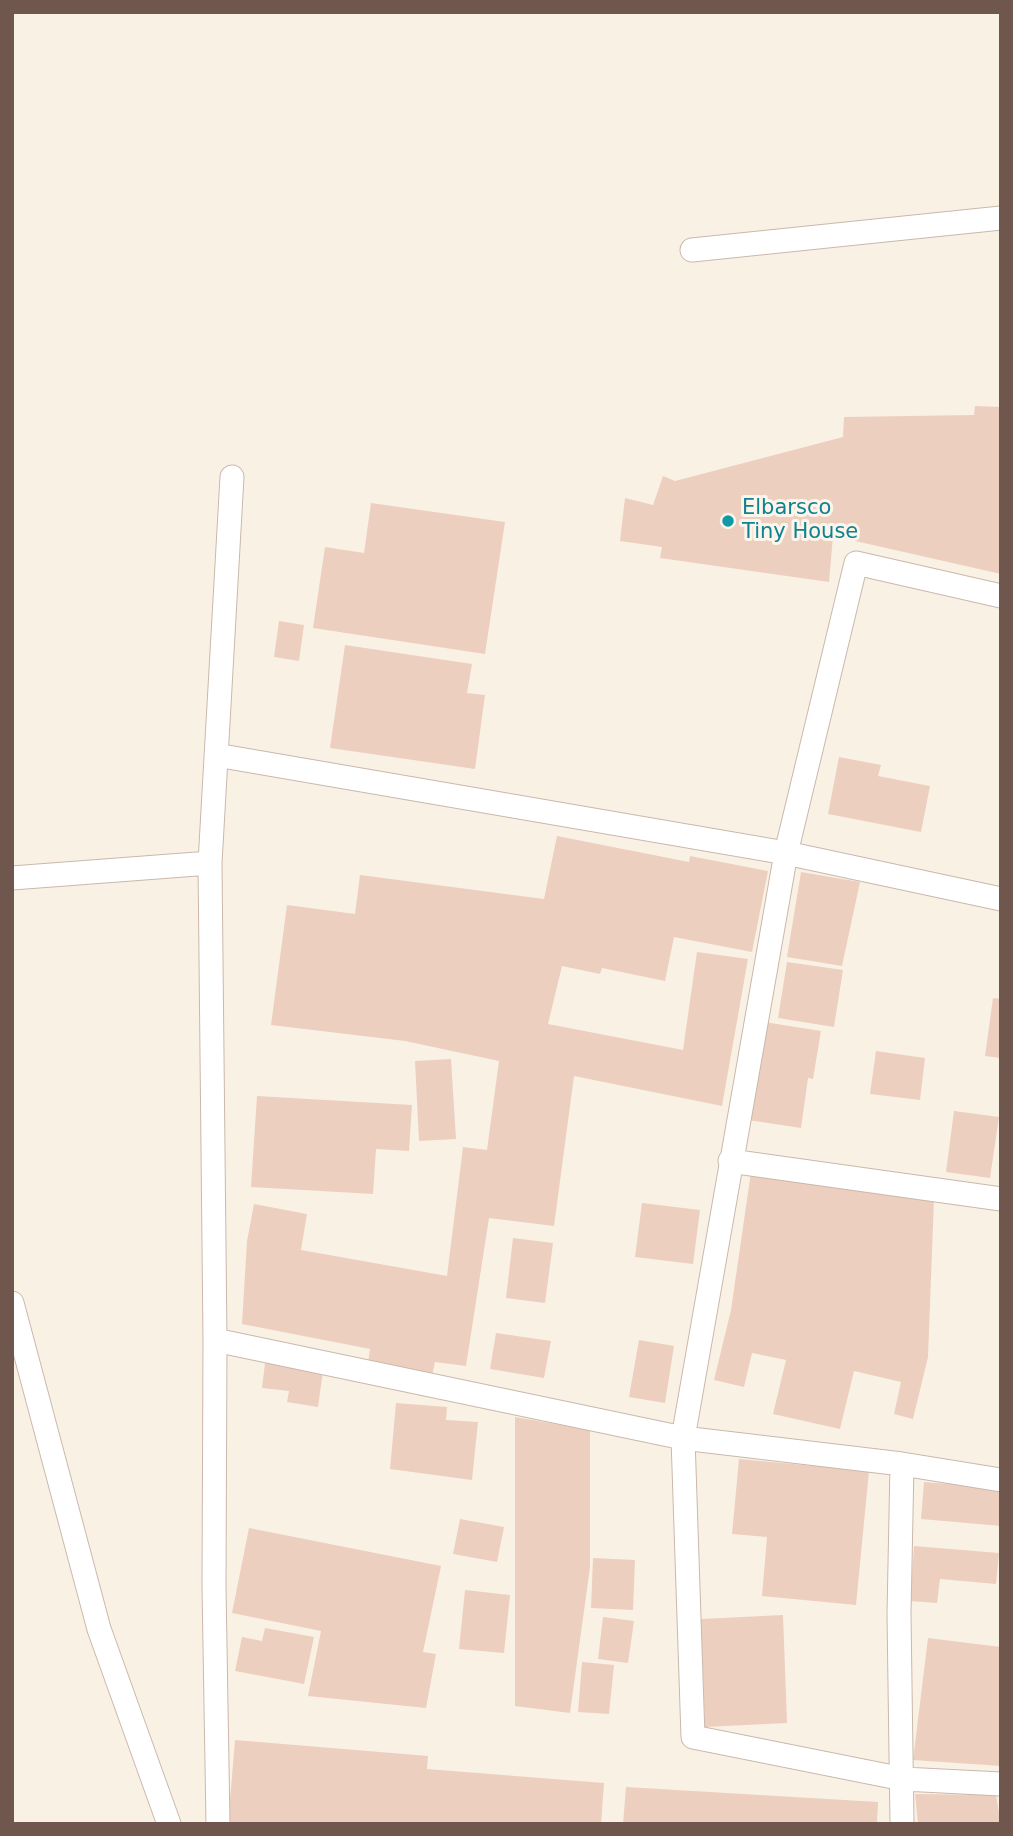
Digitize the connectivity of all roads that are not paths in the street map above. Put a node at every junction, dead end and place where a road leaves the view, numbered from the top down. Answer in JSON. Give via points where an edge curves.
{"nodes":[{"id":1,"x":1001,"y":218,"type":"edge"},
{"id":2,"x":692,"y":250,"type":"dead end"},
{"id":3,"x":232,"y":477,"type":"dead end"},
{"id":4,"x":1001,"y":596,"type":"edge"},
{"id":5,"x":216,"y":755,"type":"junction"},
{"id":6,"x":786,"y":853,"type":"junction"},
{"id":7,"x":210,"y":863,"type":"junction"},
{"id":8,"x":12,"y":878,"type":"edge"},
{"id":9,"x":1001,"y":899,"type":"edge"},
{"id":10,"x":730,"y":1161,"type":"junction"},
{"id":11,"x":1001,"y":1199,"type":"edge"},
{"id":12,"x":12,"y":1303,"type":"edge"},
{"id":13,"x":215,"y":1340,"type":"junction"},
{"id":14,"x":682,"y":1438,"type":"junction"},
{"id":15,"x":902,"y":1464,"type":"junction"},
{"id":16,"x":1001,"y":1480,"type":"edge"},
{"id":17,"x":903,"y":1779,"type":"junction"},
{"id":18,"x":1001,"y":1784,"type":"edge"},
{"id":19,"x":169,"y":1824,"type":"edge"},
{"id":20,"x":218,"y":1824,"type":"edge"},
{"id":21,"x":902,"y":1824,"type":"edge"}],
"edges":[{"from":1,"to":2,"type":"street"},
{"from":3,"to":5,"type":"street"},
{"from":4,"to":6,"type":"street","via":[[856,563]]},
{"from":5,"to":6,"type":"street"},
{"from":5,"to":7,"type":"street"},
{"from":6,"to":9,"type":"street"},
{"from":6,"to":10,"type":"street"},
{"from":7,"to":8,"type":"street"},
{"from":7,"to":13,"type":"street"},
{"from":10,"to":11,"type":"street"},
{"from":10,"to":14,"type":"street"},
{"from":12,"to":19,"type":"street","via":[[99,1629]]},
{"from":13,"to":14,"type":"street"},
{"from":13,"to":20,"type":"street"},
{"from":14,"to":15,"type":"street"},
{"from":14,"to":17,"type":"street","via":[[692,1737]]},
{"from":15,"to":16,"type":"street"},
{"from":15,"to":17,"type":"street"},
{"from":17,"to":18,"type":"street"},
{"from":17,"to":21,"type":"street"}]}
